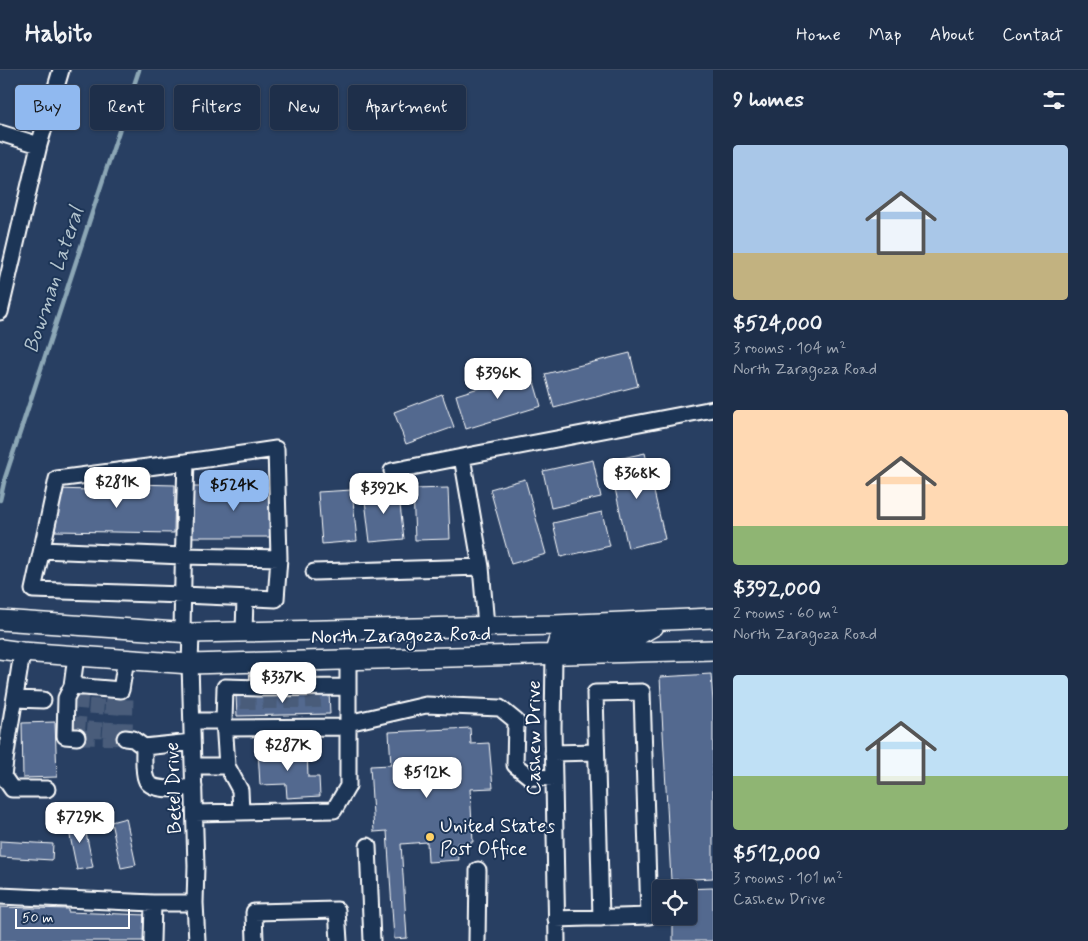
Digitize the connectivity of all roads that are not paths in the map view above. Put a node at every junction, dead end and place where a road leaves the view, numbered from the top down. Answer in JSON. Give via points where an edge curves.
{"nodes":[{"id":1,"x":61,"y":70,"type":"edge"},
{"id":2,"x":0,"y":133,"type":"edge"},
{"id":3,"x":39,"y":145,"type":"junction"},
{"id":4,"x":0,"y":312,"type":"edge"},
{"id":5,"x":713,"y":409,"type":"edge"},
{"id":6,"x":462,"y":457,"type":"junction"},
{"id":7,"x":186,"y":462,"type":"junction"},
{"id":8,"x":392,"y":471,"type":"dead end"},
{"id":9,"x":42,"y":550,"type":"junction"},
{"id":10,"x":183,"y":556,"type":"junction"},
{"id":11,"x":278,"y":558,"type":"junction"},
{"id":12,"x":481,"y":567,"type":"junction"},
{"id":13,"x":314,"y":572,"type":"dead end"},
{"id":14,"x":183,"y":595,"type":"junction"},
{"id":15,"x":245,"y":598,"type":"junction"},
{"id":16,"x":713,"y":618,"type":"edge"},
{"id":17,"x":4,"y":620,"type":"edge"},
{"id":18,"x":663,"y":620,"type":"junction"},
{"id":19,"x":486,"y":626,"type":"junction"},
{"id":20,"x":187,"y":632,"type":"junction"},
{"id":21,"x":244,"y":632,"type":"junction"},
{"id":22,"x":0,"y":649,"type":"edge"},
{"id":23,"x":713,"y":650,"type":"edge"},
{"id":24,"x":22,"y":652,"type":"junction"},
{"id":25,"x":554,"y":655,"type":"junction"},
{"id":26,"x":76,"y":656,"type":"junction"},
{"id":27,"x":126,"y":659,"type":"junction"},
{"id":28,"x":348,"y":660,"type":"junction"},
{"id":29,"x":305,"y":661,"type":"junction"},
{"id":30,"x":258,"y":662,"type":"junction"},
{"id":31,"x":190,"y":664,"type":"junction"},
{"id":32,"x":348,"y":687,"type":"junction"},
{"id":33,"x":78,"y":689,"type":"junction"},
{"id":34,"x":259,"y":690,"type":"junction"},
{"id":35,"x":303,"y":690,"type":"junction"},
{"id":36,"x":15,"y":699,"type":"junction"},
{"id":37,"x":43,"y":700,"type":"dead end"},
{"id":38,"x":192,"y":721,"type":"junction"},
{"id":39,"x":224,"y":725,"type":"junction"},
{"id":40,"x":348,"y":725,"type":"junction"},
{"id":41,"x":77,"y":737,"type":"dead end"},
{"id":42,"x":125,"y":738,"type":"dead end"},
{"id":43,"x":192,"y":742,"type":"junction"},
{"id":44,"x":144,"y":747,"type":"junction"},
{"id":45,"x":596,"y":752,"type":"junction"},
{"id":46,"x":553,"y":753,"type":"junction"},
{"id":47,"x":194,"y":766,"type":"junction"},
{"id":48,"x":227,"y":766,"type":"junction"},
{"id":49,"x":554,"y":778,"type":"junction"},
{"id":50,"x":194,"y":787,"type":"junction"},
{"id":51,"x":47,"y":789,"type":"dead end"},
{"id":52,"x":242,"y":812,"type":"junction"},
{"id":53,"x":194,"y":813,"type":"junction"},
{"id":54,"x":368,"y":846,"type":"dead end"},
{"id":55,"x":478,"y":870,"type":"dead end"},
{"id":56,"x":0,"y":896,"type":"edge"},
{"id":57,"x":153,"y":903,"type":"junction"},
{"id":58,"x":195,"y":903,"type":"junction"},
{"id":59,"x":601,"y":918,"type":"junction"},
{"id":60,"x":556,"y":919,"type":"junction"},
{"id":61,"x":152,"y":941,"type":"edge"},
{"id":62,"x":197,"y":941,"type":"edge"},
{"id":63,"x":255,"y":941,"type":"edge"},
{"id":64,"x":339,"y":941,"type":"edge"},
{"id":65,"x":372,"y":941,"type":"edge"},
{"id":66,"x":477,"y":941,"type":"edge"},
{"id":67,"x":557,"y":941,"type":"edge"}],
"edges":[{"from":1,"to":3,"type":"street"},
{"from":2,"to":3,"type":"street"},
{"from":3,"to":4,"type":"street"},
{"from":5,"to":6,"type":"street"},
{"from":6,"to":8,"type":"street"},
{"from":6,"to":12,"type":"street"},
{"from":7,"to":9,"type":"street","via":[[57,479]]},
{"from":7,"to":10,"type":"street","name":"Betel Drive"},
{"from":7,"to":11,"type":"street","via":[[276,449]]},
{"from":9,"to":10,"type":"street"},
{"from":9,"to":14,"type":"street","via":[[33,590]]},
{"from":10,"to":11,"type":"street"},
{"from":10,"to":14,"type":"street","name":"Betel Drive"},
{"from":11,"to":15,"type":"street","via":[[276,599]]},
{"from":12,"to":13,"type":"street"},
{"from":12,"to":19,"type":"street"},
{"from":14,"to":15,"type":"street"},
{"from":14,"to":20,"type":"street","name":"Betel Drive"},
{"from":15,"to":21,"type":"street"},
{"from":16,"to":18,"type":"main road","name":"North Zaragoza Road"},
{"from":17,"to":20,"type":"main road","name":"North Zaragoza Road"},
{"from":18,"to":19,"type":"main road","name":"North Zaragoza Road"},
{"from":18,"to":25,"type":"main road","via":[[640,634],[570,638],[558,642]]},
{"from":19,"to":21,"type":"main road","name":"North Zaragoza Road"},
{"from":20,"to":21,"type":"main road","name":"North Zaragoza Road"},
{"from":20,"to":31,"type":"street","name":"Betel Drive"},
{"from":22,"to":24,"type":"main road","name":"North Zaragoza Road"},
{"from":23,"to":25,"type":"main road","name":"North Zaragoza Road"},
{"from":24,"to":26,"type":"main road","name":"North Zaragoza Road"},
{"from":24,"to":36,"type":"street"},
{"from":25,"to":28,"type":"main road","name":"North Zaragoza Road"},
{"from":25,"to":46,"type":"street","name":"Cashew Drive"},
{"from":26,"to":27,"type":"main road","name":"North Zaragoza Road"},
{"from":26,"to":33,"type":"street"},
{"from":27,"to":31,"type":"main road","name":"North Zaragoza Road"},
{"from":27,"to":33,"type":"street","via":[[118,693]]},
{"from":28,"to":29,"type":"main road","name":"North Zaragoza Road"},
{"from":28,"to":32,"type":"street"},
{"from":29,"to":30,"type":"main road","name":"North Zaragoza Road"},
{"from":29,"to":35,"type":"street"},
{"from":30,"to":31,"type":"main road","name":"North Zaragoza Road"},
{"from":30,"to":34,"type":"street"},
{"from":31,"to":38,"type":"street","name":"Betel Drive"},
{"from":32,"to":35,"type":"street"},
{"from":32,"to":40,"type":"street"},
{"from":33,"to":41,"type":"street","via":[[66,698],[65,736]]},
{"from":34,"to":35,"type":"street"},
{"from":34,"to":39,"type":"street","via":[[224,687]]},
{"from":36,"to":37,"type":"street"},
{"from":36,"to":51,"type":"street","via":[[3,776],[12,789]]},
{"from":38,"to":39,"type":"street"},
{"from":38,"to":43,"type":"street","name":"Betel Drive"},
{"from":39,"to":40,"type":"street","via":[[315,721]]},
{"from":39,"to":48,"type":"street"},
{"from":40,"to":49,"type":"street","via":[[426,705],[500,708],[516,721],[515,765],[530,777]]},
{"from":40,"to":52,"type":"street","via":[[348,786],[334,810]]},
{"from":42,"to":44,"type":"street","via":[[133,738]]},
{"from":43,"to":44,"type":"street"},
{"from":43,"to":47,"type":"street","name":"Betel Drive"},
{"from":44,"to":50,"type":"street","via":[[149,785],[156,788]]},
{"from":45,"to":46,"type":"street"},
{"from":45,"to":59,"type":"street"},
{"from":45,"to":59,"type":"street","via":[[595,693],[642,692],[649,916]]},
{"from":46,"to":49,"type":"street","name":"Cashew Drive"},
{"from":47,"to":48,"type":"street"},
{"from":47,"to":50,"type":"street","name":"Betel Drive"},
{"from":48,"to":52,"type":"street","via":[[240,790]]},
{"from":49,"to":60,"type":"street","name":"Cashew Drive"},
{"from":50,"to":53,"type":"street","name":"Betel Drive"},
{"from":52,"to":53,"type":"street"},
{"from":53,"to":58,"type":"street","name":"Betel Drive"},
{"from":54,"to":65,"type":"street"},
{"from":55,"to":66,"type":"street"},
{"from":56,"to":57,"type":"street"},
{"from":57,"to":58,"type":"street"},
{"from":57,"to":61,"type":"street"},
{"from":58,"to":62,"type":"street","name":"Betel Drive"},
{"from":59,"to":60,"type":"street"},
{"from":60,"to":67,"type":"street","name":"Cashew Drive"},
{"from":63,"to":64,"type":"street","via":[[254,912],[337,910]]}]}
